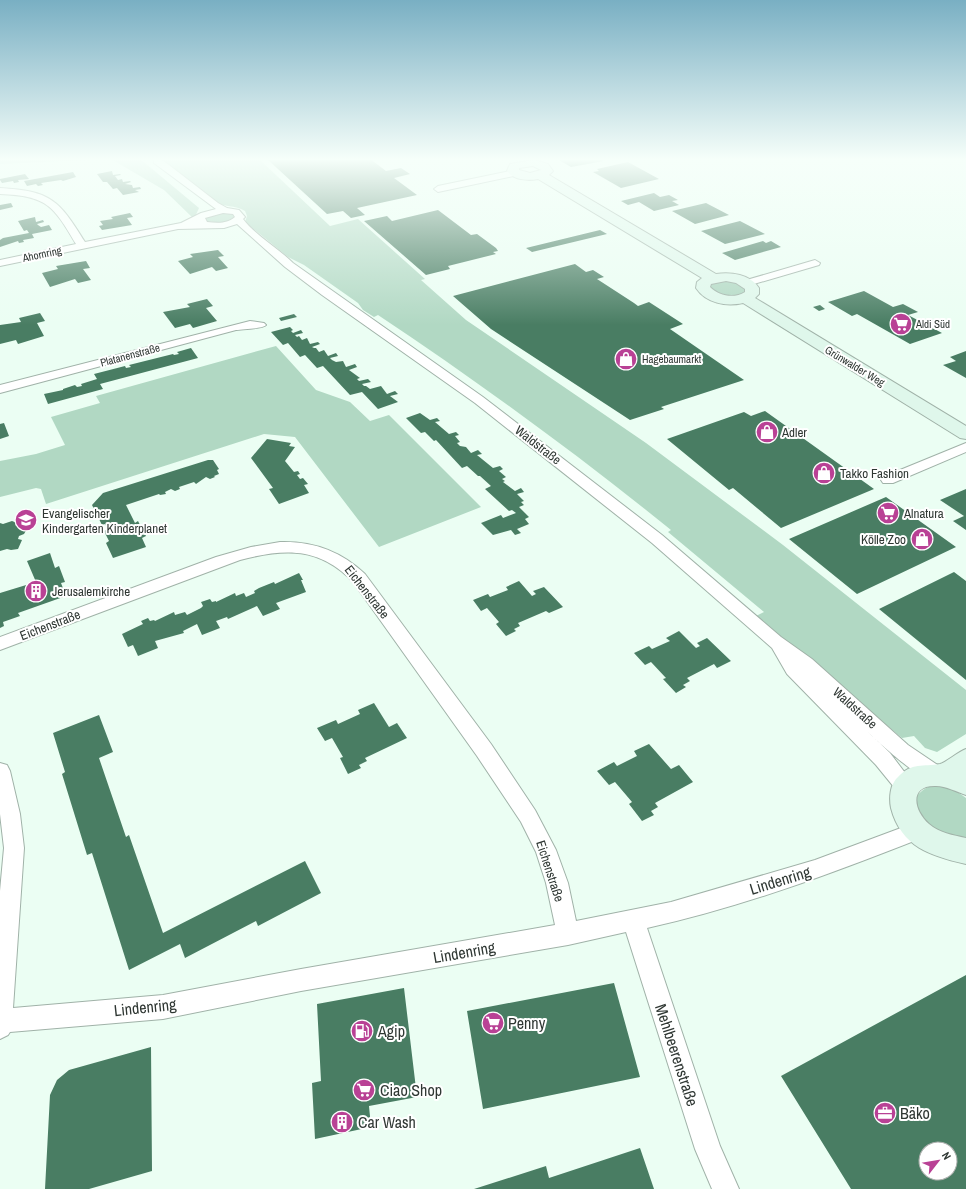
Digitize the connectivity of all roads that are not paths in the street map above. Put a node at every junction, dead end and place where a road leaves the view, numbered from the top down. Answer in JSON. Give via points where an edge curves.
{"nodes":[{"id":1,"x":62,"y":213,"type":"edge"},
{"id":2,"x":212,"y":213,"type":"edge"},
{"id":3,"x":237,"y":213,"type":"edge"},
{"id":4,"x":605,"y":213,"type":"edge"},
{"id":5,"x":204,"y":216,"type":"junction"},
{"id":6,"x":238,"y":220,"type":"junction"},
{"id":7,"x":208,"y":225,"type":"junction"},
{"id":8,"x":221,"y":225,"type":"junction"},
{"id":9,"x":178,"y":226,"type":"junction"},
{"id":10,"x":82,"y":246,"type":"junction"},
{"id":11,"x":0,"y":263,"type":"edge"},
{"id":12,"x":815,"y":263,"type":"dead end"},
{"id":13,"x":289,"y":265,"type":"junction"},
{"id":14,"x":713,"y":278,"type":"junction"},
{"id":15,"x":746,"y":283,"type":"junction"},
{"id":16,"x":745,"y":298,"type":"junction"},
{"id":17,"x":260,"y":325,"type":"dead end"},
{"id":18,"x":0,"y":389,"type":"edge"},
{"id":19,"x":966,"y":434,"type":"edge"},
{"id":20,"x":966,"y":447,"type":"edge"},
{"id":21,"x":888,"y":480,"type":"dead end"},
{"id":22,"x":775,"y":641,"type":"junction"},
{"id":23,"x":0,"y":644,"type":"edge"},
{"id":24,"x":966,"y":760,"type":"edge"},
{"id":25,"x":0,"y":771,"type":"edge"},
{"id":26,"x":949,"y":778,"type":"edge"},
{"id":27,"x":905,"y":786,"type":"junction"},
{"id":28,"x":917,"y":831,"type":"junction"},
{"id":29,"x":966,"y":851,"type":"edge"},
{"id":30,"x":633,"y":920,"type":"junction"},
{"id":31,"x":568,"y":934,"type":"junction"},
{"id":32,"x":0,"y":1023,"type":"edge"},
{"id":33,"x":726,"y":1189,"type":"edge"}],
"edges":[{"from":1,"to":10,"type":"street"},
{"from":2,"to":5,"type":"street"},
{"from":3,"to":6,"type":"street","name":"Waldstraße"},
{"from":4,"to":14,"type":"main road"},
{"from":5,"to":7,"type":"street","name":"Waldstraße","via":[[202,222]]},
{"from":5,"to":9,"type":"street","name":"Ahornring"},
{"from":6,"to":8,"type":"street","name":"Waldstraße"},
{"from":6,"to":13,"type":"street","name":"Waldstraße"},
{"from":7,"to":8,"type":"street","name":"Waldstraße"},
{"from":7,"to":9,"type":"street","name":"Ahornring"},
{"from":8,"to":13,"type":"street","name":"Waldstraße","via":[[244,236]]},
{"from":9,"to":10,"type":"street","name":"Ahornring"},
{"from":10,"to":11,"type":"street","name":"Ahornring"},
{"from":12,"to":15,"type":"street"},
{"from":13,"to":22,"type":"street","name":"Waldstraße","via":[[364,321],[479,400],[576,475],[657,539]]},
{"from":14,"to":15,"type":"main road","via":[[734,278]]},
{"from":14,"to":16,"type":"main road","via":[[703,285],[709,294],[730,300]]},
{"from":15,"to":16,"type":"main road","via":[[753,291]]},
{"from":16,"to":19,"type":"main road","name":"Grünwalder Weg"},
{"from":17,"to":18,"type":"street","name":"Platanenstraße","via":[[235,327]]},
{"from":20,"to":21,"type":"street"},
{"from":22,"to":26,"type":"street","name":"Waldstraße","via":[[806,664],[901,751]]},
{"from":22,"to":27,"type":"street","name":"Waldstraße","via":[[793,669],[883,759]]},
{"from":23,"to":31,"type":"street","name":"Eichenstraße","via":[[254,551],[280,547],[307,548],[348,565],[484,750],[528,816],[546,850],[557,883]]},
{"from":24,"to":26,"type":"main road"},
{"from":25,"to":32,"type":"street","via":[[10,814],[14,848]]},
{"from":26,"to":27,"type":"main road","via":[[917,776]]},
{"from":27,"to":28,"type":"main road","via":[[902,804],[905,815]]},
{"from":28,"to":29,"type":"main road","via":[[933,843],[952,850]]},
{"from":28,"to":30,"type":"street","name":"Lindenring","via":[[808,872],[671,912]]},
{"from":30,"to":31,"type":"street","name":"Lindenring"},
{"from":30,"to":33,"type":"street","name":"Mehlbeerenstraße","via":[[708,1149]]},
{"from":31,"to":32,"type":"street","name":"Lindenring","via":[[301,980],[164,1007]]}]}
